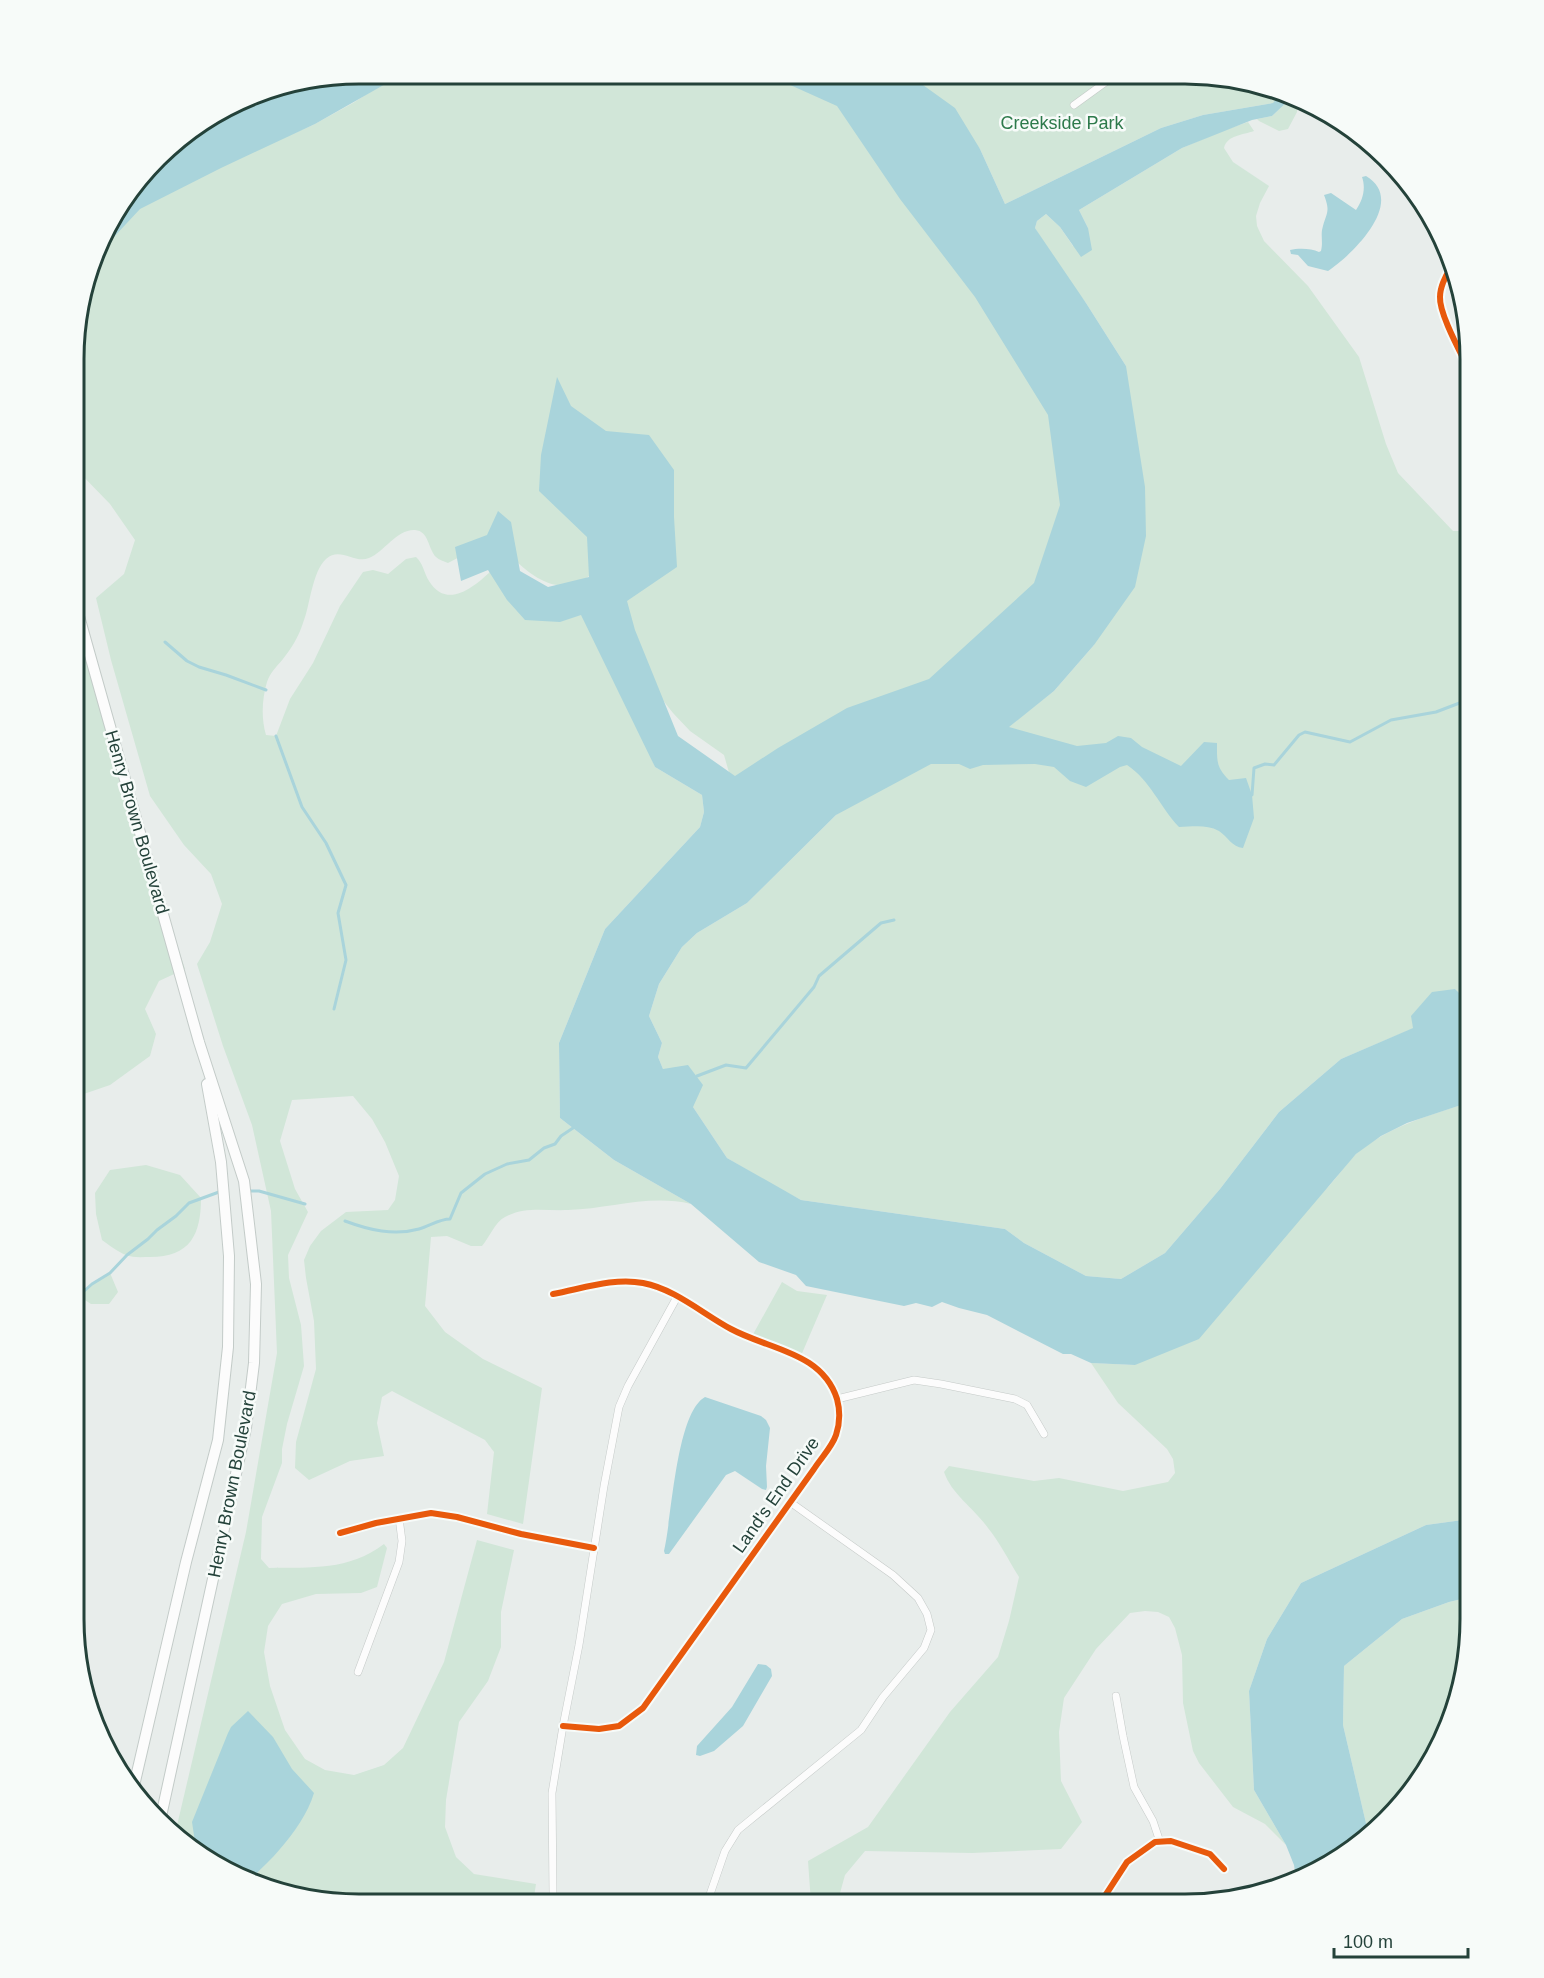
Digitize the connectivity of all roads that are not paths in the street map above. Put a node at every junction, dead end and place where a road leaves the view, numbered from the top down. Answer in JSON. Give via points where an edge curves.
{"nodes":[{"id":1,"x":1103,"y":84,"type":"edge"},
{"id":2,"x":1074,"y":105,"type":"dead end"},
{"id":3,"x":1446,"y":275,"type":"edge"},
{"id":4,"x":1459,"y":349,"type":"edge"},
{"id":5,"x":84,"y":634,"type":"edge"},
{"id":6,"x":199,"y":1042,"type":"junction"},
{"id":7,"x":553,"y":1294,"type":"dead end"},
{"id":8,"x":677,"y":1297,"type":"junction"},
{"id":9,"x":837,"y":1399,"type":"junction"},
{"id":10,"x":1044,"y":1434,"type":"dead end"},
{"id":11,"x":790,"y":1502,"type":"junction"},
{"id":12,"x":399,"y":1518,"type":"junction"},
{"id":13,"x":340,"y":1533,"type":"dead end"},
{"id":14,"x":594,"y":1548,"type":"junction"},
{"id":15,"x":358,"y":1672,"type":"dead end"},
{"id":16,"x":1116,"y":1696,"type":"dead end"},
{"id":17,"x":563,"y":1726,"type":"junction"},
{"id":18,"x":136,"y":1779,"type":"edge"},
{"id":19,"x":162,"y":1810,"type":"edge"},
{"id":20,"x":1160,"y":1842,"type":"junction"},
{"id":21,"x":1224,"y":1869,"type":"dead end"},
{"id":22,"x":553,"y":1894,"type":"edge"},
{"id":23,"x":710,"y":1894,"type":"edge"},
{"id":24,"x":1107,"y":1894,"type":"edge"}],
"edges":[{"from":1,"to":2,"type":"street"},
{"from":3,"to":4,"type":"street","via":[[1440,298]]},
{"from":5,"to":6,"type":"main road","name":"Henry Brown Boulevard"},
{"from":6,"to":18,"type":"main road","name":"Henry Brown Boulevard","via":[[221,1162],[229,1256],[228,1347],[218,1440]]},
{"from":6,"to":19,"type":"main road","name":"Henry Brown Boulevard","via":[[244,1181],[256,1284],[254,1363],[246,1428]]},
{"from":7,"to":8,"type":"street","name":"Land's End Drive","via":[[626,1281],[644,1283]]},
{"from":8,"to":9,"type":"street","name":"Land's End Drive","via":[[733,1330],[808,1361],[821,1370]]},
{"from":8,"to":14,"type":"street","via":[[619,1407]]},
{"from":9,"to":10,"type":"street","via":[[914,1380],[942,1384],[1015,1399],[1027,1405]]},
{"from":9,"to":11,"type":"street","name":"Land's End Drive","via":[[840,1420],[836,1436]]},
{"from":11,"to":17,"type":"street","name":"Land's End Drive","via":[[643,1708],[619,1726]]},
{"from":11,"to":23,"type":"street","via":[[893,1575],[918,1598],[931,1630],[924,1647],[861,1730],[738,1830],[725,1851]]},
{"from":12,"to":13,"type":"street"},
{"from":12,"to":14,"type":"street","via":[[431,1513],[457,1517]]},
{"from":12,"to":15,"type":"street","via":[[399,1562]]},
{"from":14,"to":17,"type":"street"},
{"from":16,"to":20,"type":"street","via":[[1134,1787],[1154,1821]]},
{"from":17,"to":22,"type":"street","via":[[552,1793]]},
{"from":20,"to":21,"type":"street","via":[[1172,1841],[1210,1854]]},
{"from":20,"to":24,"type":"street","via":[[1127,1862]]}]}
